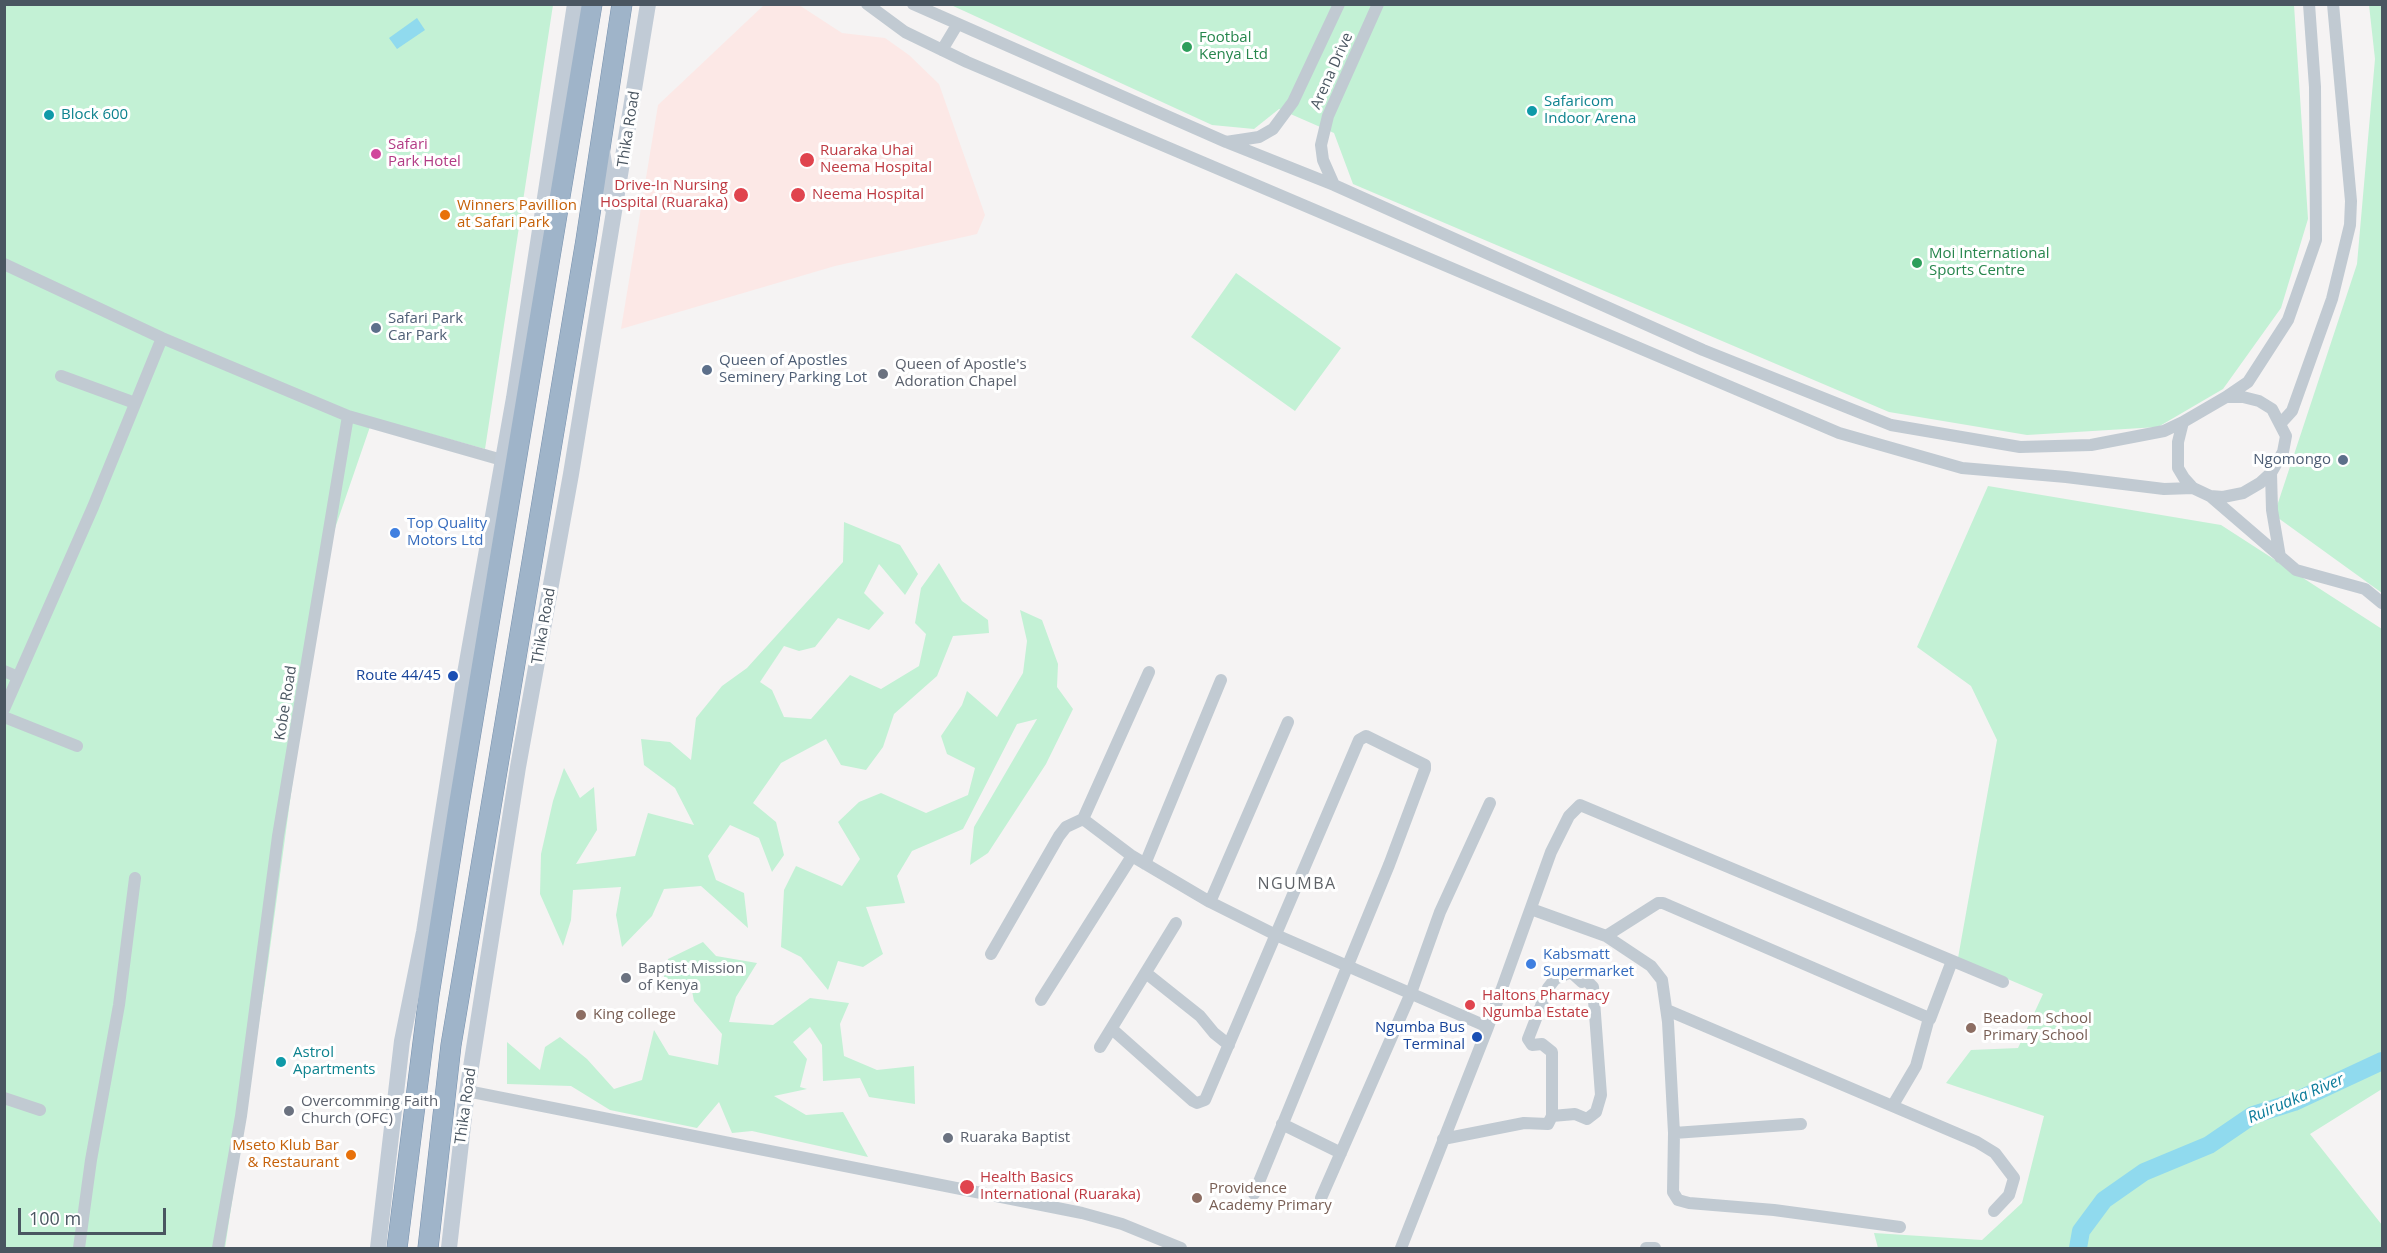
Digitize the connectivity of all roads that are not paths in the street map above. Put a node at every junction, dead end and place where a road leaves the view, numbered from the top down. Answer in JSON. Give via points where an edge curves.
{"nodes":[{"id":1,"x":575,"y":4,"type":"edge"},
{"id":2,"x":592,"y":4,"type":"edge"},
{"id":3,"x":622,"y":4,"type":"edge"},
{"id":4,"x":648,"y":4,"type":"edge"},
{"id":5,"x":867,"y":4,"type":"edge"},
{"id":6,"x":913,"y":4,"type":"edge"},
{"id":7,"x":1339,"y":4,"type":"edge"},
{"id":8,"x":1378,"y":4,"type":"edge"},
{"id":9,"x":2309,"y":4,"type":"edge"},
{"id":10,"x":2333,"y":4,"type":"edge"},
{"id":11,"x":957,"y":25,"type":"junction"},
{"id":12,"x":942,"y":50,"type":"junction"},
{"id":13,"x":601,"y":141,"type":"junction"},
{"id":14,"x":1226,"y":142,"type":"junction"},
{"id":15,"x":1334,"y":185,"type":"junction"},
{"id":16,"x":614,"y":219,"type":"junction"},
{"id":17,"x":4,"y":264,"type":"edge"},
{"id":18,"x":162,"y":338,"type":"junction"},
{"id":19,"x":61,"y":376,"type":"dead end"},
{"id":20,"x":2226,"y":397,"type":"junction"},
{"id":21,"x":135,"y":403,"type":"junction"},
{"id":22,"x":348,"y":416,"type":"junction"},
{"id":23,"x":2182,"y":422,"type":"junction"},
{"id":24,"x":2281,"y":423,"type":"junction"},
{"id":25,"x":502,"y":460,"type":"junction"},
{"id":26,"x":2271,"y":473,"type":"junction"},
{"id":27,"x":2193,"y":488,"type":"junction"},
{"id":28,"x":2210,"y":496,"type":"junction"},
{"id":29,"x":2280,"y":558,"type":"junction"},
{"id":30,"x":2382,"y":603,"type":"edge"},
{"id":31,"x":4,"y":671,"type":"edge"},
{"id":32,"x":1149,"y":672,"type":"dead end"},
{"id":33,"x":18,"y":677,"type":"junction"},
{"id":34,"x":1221,"y":680,"type":"dead end"},
{"id":35,"x":4,"y":710,"type":"edge"},
{"id":36,"x":4,"y":717,"type":"edge"},
{"id":37,"x":1288,"y":722,"type":"dead end"},
{"id":38,"x":77,"y":746,"type":"dead end"},
{"id":39,"x":445,"y":794,"type":"junction"},
{"id":40,"x":1490,"y":803,"type":"dead end"},
{"id":41,"x":1083,"y":819,"type":"junction"},
{"id":42,"x":455,"y":834,"type":"junction"},
{"id":43,"x":1132,"y":856,"type":"junction"},
{"id":44,"x":1145,"y":864,"type":"junction"},
{"id":45,"x":135,"y":878,"type":"dead end"},
{"id":46,"x":1210,"y":902,"type":"junction"},
{"id":47,"x":1531,"y":909,"type":"junction"},
{"id":48,"x":1176,"y":923,"type":"dead end"},
{"id":49,"x":1276,"y":935,"type":"junction"},
{"id":50,"x":1606,"y":936,"type":"junction"},
{"id":51,"x":991,"y":954,"type":"dead end"},
{"id":52,"x":1952,"y":961,"type":"junction"},
{"id":53,"x":1346,"y":965,"type":"junction"},
{"id":54,"x":1146,"y":973,"type":"junction"},
{"id":55,"x":2002,"y":982,"type":"dead end"},
{"id":56,"x":1411,"y":993,"type":"junction"},
{"id":57,"x":1041,"y":1000,"type":"dead end"},
{"id":58,"x":1666,"y":1010,"type":"junction"},
{"id":59,"x":1930,"y":1019,"type":"junction"},
{"id":60,"x":1488,"y":1027,"type":"junction"},
{"id":61,"x":1112,"y":1029,"type":"junction"},
{"id":62,"x":1229,"y":1045,"type":"junction"},
{"id":63,"x":1100,"y":1047,"type":"dead end"},
{"id":64,"x":467,"y":1091,"type":"junction"},
{"id":65,"x":4,"y":1098,"type":"edge"},
{"id":66,"x":1893,"y":1105,"type":"junction"},
{"id":67,"x":40,"y":1110,"type":"dead end"},
{"id":68,"x":1552,"y":1116,"type":"junction"},
{"id":69,"x":1282,"y":1124,"type":"junction"},
{"id":70,"x":1801,"y":1124,"type":"dead end"},
{"id":71,"x":1674,"y":1133,"type":"junction"},
{"id":72,"x":1443,"y":1139,"type":"junction"},
{"id":73,"x":1341,"y":1153,"type":"junction"},
{"id":74,"x":1254,"y":1194,"type":"dead end"},
{"id":75,"x":1321,"y":1198,"type":"dead end"},
{"id":76,"x":1994,"y":1210,"type":"dead end"},
{"id":77,"x":1900,"y":1227,"type":"dead end"},
{"id":78,"x":79,"y":1248,"type":"edge"},
{"id":79,"x":218,"y":1248,"type":"edge"},
{"id":80,"x":378,"y":1248,"type":"edge"},
{"id":81,"x":397,"y":1248,"type":"edge"},
{"id":82,"x":428,"y":1248,"type":"edge"},
{"id":83,"x":449,"y":1248,"type":"edge"},
{"id":84,"x":1181,"y":1248,"type":"edge"},
{"id":85,"x":1401,"y":1248,"type":"edge"},
{"id":86,"x":1646,"y":1248,"type":"edge"},
{"id":87,"x":1655,"y":1248,"type":"edge"}],
"edges":[{"from":1,"to":25,"type":"main road"},
{"from":2,"to":42,"type":"highway"},
{"from":3,"to":13,"type":"highway","name":"Thika Road"},
{"from":4,"to":16,"type":"main road","name":"Thika Road"},
{"from":5,"to":12,"type":"street","via":[[905,32]]},
{"from":6,"to":11,"type":"street"},
{"from":7,"to":14,"type":"street","name":"Arena Drive","via":[[1293,102],[1273,129],[1258,137]]},
{"from":8,"to":15,"type":"street","name":"Arena Drive","via":[[1328,116],[1321,145]]},
{"from":9,"to":20,"type":"street","via":[[2315,99],[2316,240],[2288,320],[2248,382]]},
{"from":10,"to":24,"type":"street","via":[[2352,201],[2350,225],[2332,299],[2292,411]]},
{"from":11,"to":12,"type":"street"},
{"from":11,"to":14,"type":"street"},
{"from":12,"to":27,"type":"street","via":[[1839,434],[1962,468],[2164,489]]},
{"from":13,"to":16,"type":"main road"},
{"from":13,"to":82,"type":"highway","name":"Thika Road","via":[[450,1045]]},
{"from":14,"to":15,"type":"street"},
{"from":15,"to":23,"type":"street","via":[[1703,350],[1891,425],[2020,447],[2091,445],[2164,431]]},
{"from":16,"to":64,"type":"main road","name":"Thika Road","via":[[518,767]]},
{"from":17,"to":18,"type":"street"},
{"from":18,"to":21,"type":"street"},
{"from":18,"to":22,"type":"street"},
{"from":19,"to":21,"type":"street"},
{"from":20,"to":23,"type":"street"},
{"from":20,"to":24,"type":"street","via":[[2259,401]]},
{"from":21,"to":33,"type":"street"},
{"from":22,"to":25,"type":"street"},
{"from":22,"to":79,"type":"street","name":"Kobe Road","via":[[278,836],[242,1105]]},
{"from":23,"to":27,"type":"street","via":[[2178,468]]},
{"from":24,"to":26,"type":"street","via":[[2286,436],[2283,452]]},
{"from":25,"to":39,"type":"main road"},
{"from":26,"to":28,"type":"street","via":[[2243,493]]},
{"from":26,"to":29,"type":"street","via":[[2271,510]]},
{"from":27,"to":28,"type":"street"},
{"from":28,"to":29,"type":"street"},
{"from":29,"to":30,"type":"street","via":[[2304,574],[2365,589]]},
{"from":31,"to":33,"type":"street"},
{"from":32,"to":41,"type":"street"},
{"from":33,"to":35,"type":"street"},
{"from":34,"to":44,"type":"street"},
{"from":36,"to":38,"type":"street"},
{"from":37,"to":46,"type":"street"},
{"from":39,"to":42,"type":"highway"},
{"from":39,"to":80,"type":"main road","via":[[402,1041]]},
{"from":40,"to":56,"type":"street","via":[[1440,912]]},
{"from":41,"to":43,"type":"street"},
{"from":41,"to":51,"type":"street","via":[[1066,827],[1059,836]]},
{"from":42,"to":81,"type":"highway","via":[[429,995]]},
{"from":43,"to":44,"type":"street"},
{"from":43,"to":57,"type":"street"},
{"from":44,"to":46,"type":"street"},
{"from":45,"to":78,"type":"street","via":[[119,1005]]},
{"from":46,"to":49,"type":"street"},
{"from":47,"to":50,"type":"street"},
{"from":47,"to":52,"type":"street","via":[[1551,852],[1569,816],[1580,805]]},
{"from":47,"to":60,"type":"street"},
{"from":48,"to":54,"type":"street"},
{"from":49,"to":53,"type":"street"},
{"from":49,"to":53,"type":"street","via":[[1359,740],[1366,735],[1415,758],[1425,769]]},
{"from":49,"to":62,"type":"street"},
{"from":50,"to":58,"type":"street","via":[[1656,971],[1664,984]]},
{"from":50,"to":59,"type":"street","via":[[1664,903]]},
{"from":52,"to":55,"type":"street"},
{"from":52,"to":59,"type":"street"},
{"from":53,"to":56,"type":"street"},
{"from":53,"to":69,"type":"street"},
{"from":54,"to":61,"type":"street"},
{"from":54,"to":62,"type":"street"},
{"from":56,"to":60,"type":"street"},
{"from":56,"to":73,"type":"street"},
{"from":58,"to":66,"type":"street"},
{"from":58,"to":71,"type":"street"},
{"from":59,"to":66,"type":"street","via":[[1916,1066]]},
{"from":60,"to":72,"type":"street"},
{"from":61,"to":62,"type":"street","via":[[1197,1103],[1205,1100]]},
{"from":61,"to":63,"type":"street"},
{"from":64,"to":83,"type":"main road","name":"Thika Road"},
{"from":64,"to":84,"type":"street","via":[[1082,1213]]},
{"from":65,"to":67,"type":"street"},
{"from":66,"to":76,"type":"street","via":[[1949,1128],[1995,1153],[2014,1178],[2009,1195]]},
{"from":68,"to":68,"type":"street","via":[[1575,1114],[1587,1119],[1596,1112],[1601,1095],[1593,987],[1571,972],[1554,979],[1548,988],[1528,1039],[1532,1045],[1540,1044],[1552,1052]]},
{"from":68,"to":72,"type":"street","via":[[1548,1124],[1524,1123]]},
{"from":69,"to":73,"type":"street"},
{"from":69,"to":74,"type":"street"},
{"from":70,"to":71,"type":"street"},
{"from":71,"to":77,"type":"street","via":[[1673,1192],[1678,1200]]},
{"from":72,"to":85,"type":"street"},
{"from":73,"to":75,"type":"street"},
{"from":86,"to":87,"type":"street"}]}
